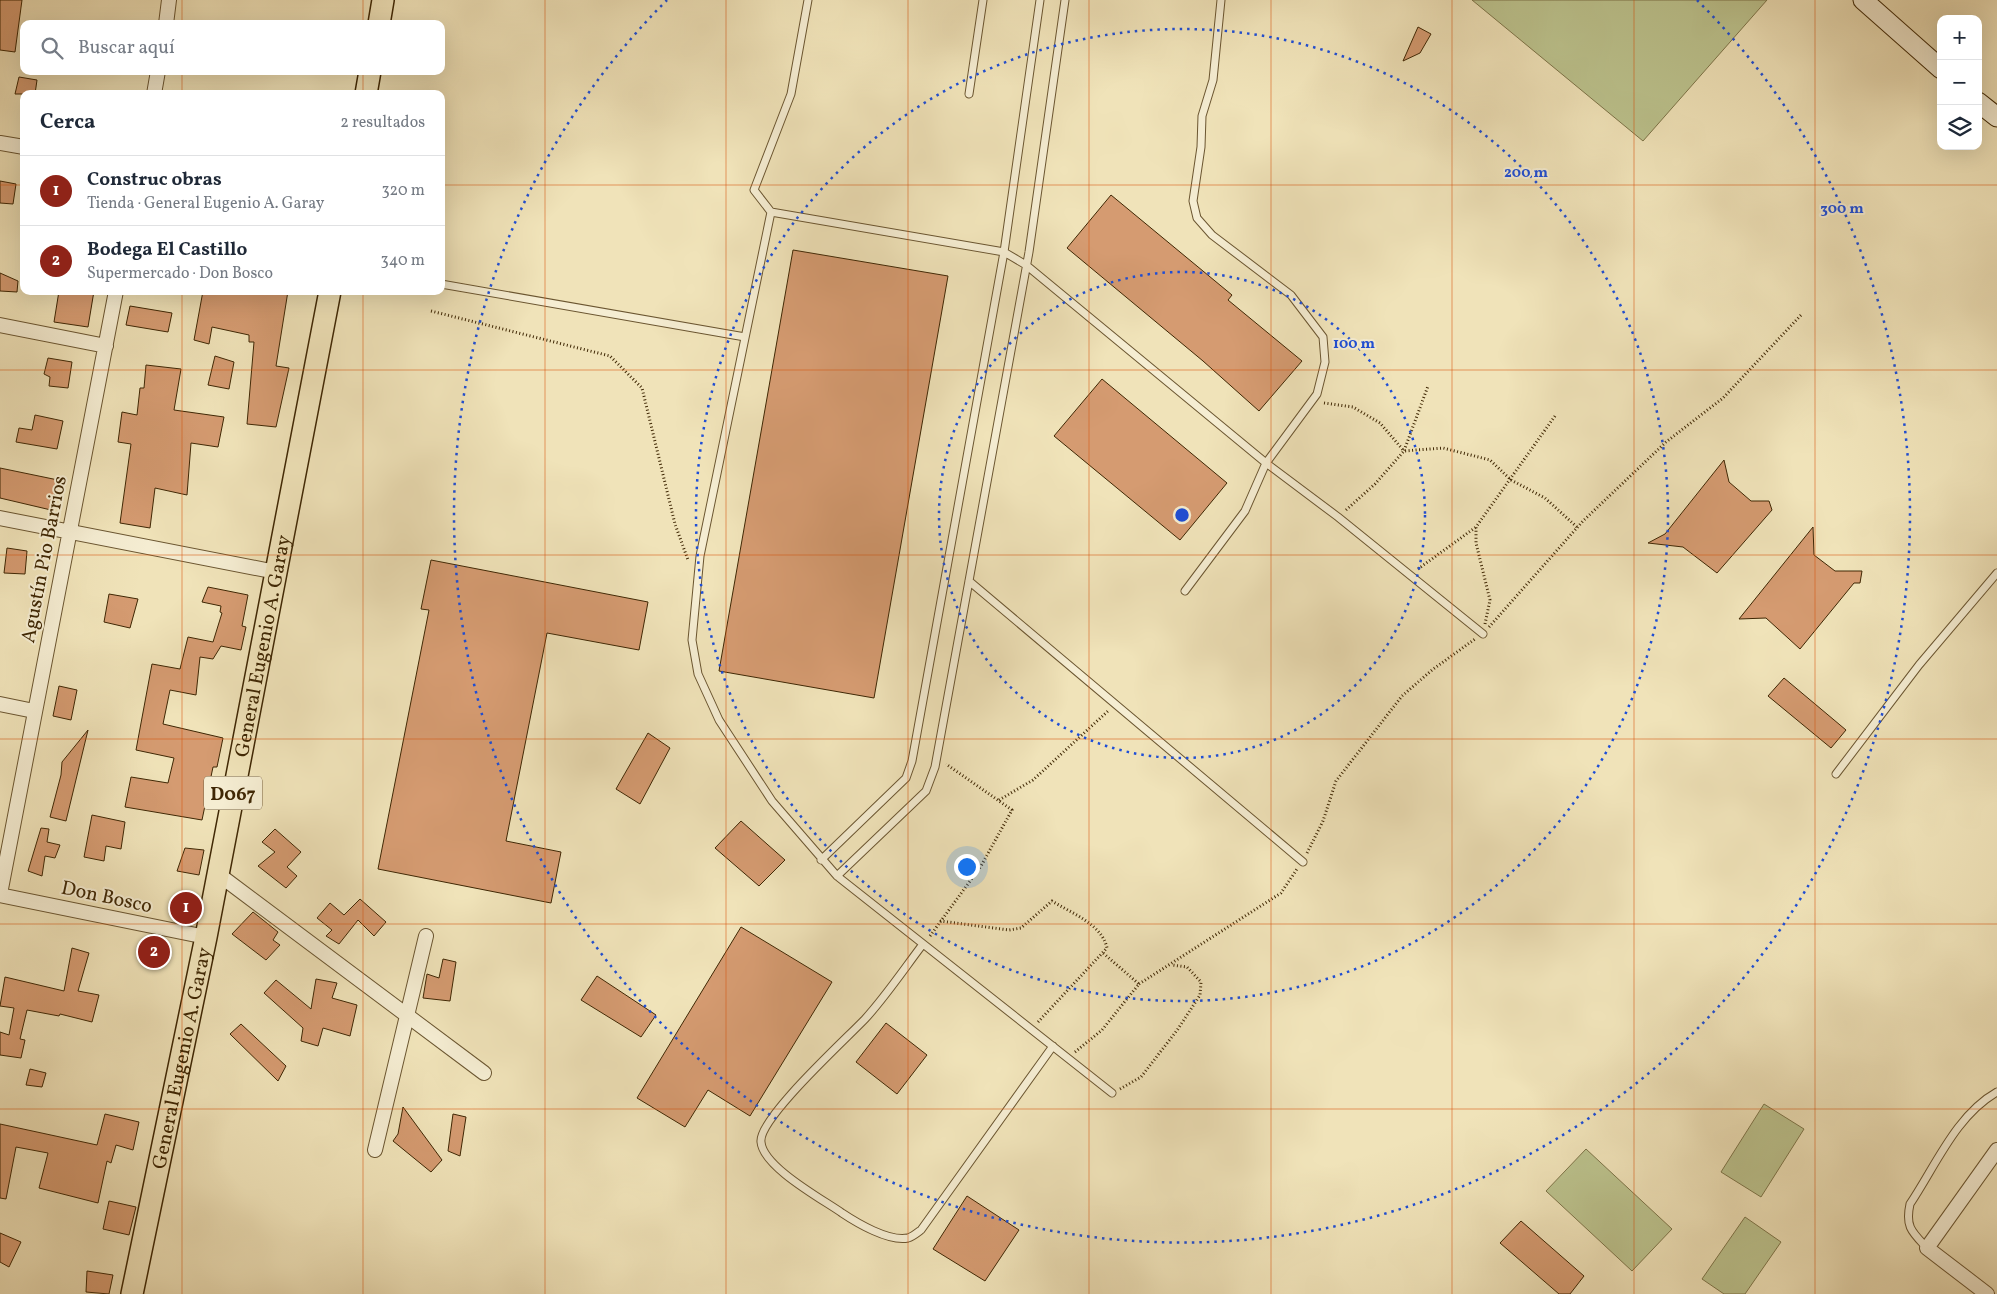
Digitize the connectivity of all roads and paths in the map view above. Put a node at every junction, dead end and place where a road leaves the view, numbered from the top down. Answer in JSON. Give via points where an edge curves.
{"nodes":[{"id":1,"x":169,"y":0,"type":"edge"},
{"id":2,"x":383,"y":0,"type":"edge"},
{"id":3,"x":808,"y":0,"type":"edge"},
{"id":4,"x":983,"y":0,"type":"edge"},
{"id":5,"x":1040,"y":0,"type":"edge"},
{"id":6,"x":1065,"y":0,"type":"edge"},
{"id":7,"x":1221,"y":0,"type":"edge"},
{"id":8,"x":1862,"y":0,"type":"edge"},
{"id":9,"x":166,"y":20,"type":"edge"},
{"id":10,"x":380,"y":20,"type":"edge"},
{"id":11,"x":1937,"y":66,"type":"edge"},
{"id":12,"x":157,"y":75,"type":"edge"},
{"id":13,"x":369,"y":75,"type":"edge"},
{"id":14,"x":155,"y":90,"type":"edge"},
{"id":15,"x":367,"y":90,"type":"edge"},
{"id":16,"x":969,"y":94,"type":"dead end"},
{"id":17,"x":1982,"y":105,"type":"edge"},
{"id":18,"x":1997,"y":117,"type":"edge"},
{"id":19,"x":0,"y":143,"type":"edge"},
{"id":20,"x":20,"y":146,"type":"edge"},
{"id":21,"x":771,"y":212,"type":"junction"},
{"id":22,"x":1004,"y":252,"type":"junction"},
{"id":23,"x":1026,"y":265,"type":"junction"},
{"id":24,"x":445,"y":285,"type":"edge"},
{"id":25,"x":115,"y":295,"type":"edge"},
{"id":26,"x":329,"y":295,"type":"edge"},
{"id":27,"x":431,"y":311,"type":"dead end"},
{"id":28,"x":1802,"y":314,"type":"dead end"},
{"id":29,"x":0,"y":325,"type":"edge"},
{"id":30,"x":745,"y":337,"type":"junction"},
{"id":31,"x":106,"y":346,"type":"junction"},
{"id":32,"x":1428,"y":386,"type":"dead end"},
{"id":33,"x":1317,"y":394,"type":"junction"},
{"id":34,"x":1554,"y":416,"type":"dead end"},
{"id":35,"x":1404,"y":451,"type":"junction"},
{"id":36,"x":1266,"y":463,"type":"junction"},
{"id":37,"x":1511,"y":480,"type":"junction"},
{"id":38,"x":1338,"y":517,"type":"junction"},
{"id":39,"x":0,"y":518,"type":"edge"},
{"id":40,"x":1476,"y":527,"type":"junction"},
{"id":41,"x":1578,"y":528,"type":"junction"},
{"id":42,"x":69,"y":532,"type":"junction"},
{"id":43,"x":276,"y":572,"type":"junction"},
{"id":44,"x":1997,"y":572,"type":"edge"},
{"id":45,"x":1410,"y":575,"type":"junction"},
{"id":46,"x":969,"y":582,"type":"junction"},
{"id":47,"x":697,"y":584,"type":"junction"},
{"id":48,"x":1185,"y":591,"type":"dead end"},
{"id":49,"x":1483,"y":634,"type":"junction"},
{"id":50,"x":0,"y":704,"type":"edge"},
{"id":51,"x":1116,"y":704,"type":"junction"},
{"id":52,"x":34,"y":711,"type":"junction"},
{"id":53,"x":937,"y":757,"type":"junction"},
{"id":54,"x":1836,"y":774,"type":"dead end"},
{"id":55,"x":999,"y":800,"type":"junction"},
{"id":56,"x":821,"y":860,"type":"junction"},
{"id":57,"x":1303,"y":862,"type":"junction"},
{"id":58,"x":218,"y":874,"type":"junction"},
{"id":59,"x":837,"y":876,"type":"junction"},
{"id":60,"x":0,"y":894,"type":"edge"},
{"id":61,"x":940,"y":922,"type":"junction"},
{"id":62,"x":426,"y":936,"type":"dead end"},
{"id":63,"x":206,"y":937,"type":"junction"},
{"id":64,"x":923,"y":944,"type":"junction"},
{"id":65,"x":1102,"y":954,"type":"junction"},
{"id":66,"x":1171,"y":965,"type":"junction"},
{"id":67,"x":1139,"y":984,"type":"junction"},
{"id":68,"x":406,"y":1015,"type":"junction"},
{"id":69,"x":1031,"y":1029,"type":"junction"},
{"id":70,"x":1053,"y":1046,"type":"junction"},
{"id":71,"x":1068,"y":1058,"type":"junction"},
{"id":72,"x":484,"y":1074,"type":"dead end"},
{"id":73,"x":1997,"y":1092,"type":"edge"},
{"id":74,"x":1112,"y":1093,"type":"joint"},
{"id":75,"x":375,"y":1150,"type":"dead end"},
{"id":76,"x":1997,"y":1150,"type":"edge"},
{"id":77,"x":1927,"y":1248,"type":"junction"},
{"id":78,"x":132,"y":1294,"type":"edge"},
{"id":79,"x":1987,"y":1294,"type":"edge"}],
"edges":[{"from":1,"to":9,"type":"street"},
{"from":2,"to":10,"type":"main road"},
{"from":3,"to":21,"type":"lane","via":[[791,94],[754,190]]},
{"from":4,"to":16,"type":"lane"},
{"from":5,"to":22,"type":"lane"},
{"from":6,"to":23,"type":"lane"},
{"from":7,"to":33,"type":"lane","via":[[1213,80],[1202,116],[1193,201],[1197,218],[1212,234],[1291,295],[1323,337],[1325,362]]},
{"from":8,"to":11,"type":"main road"},
{"from":12,"to":14,"type":"street"},
{"from":13,"to":15,"type":"main road"},
{"from":17,"to":18,"type":"main road"},
{"from":19,"to":20,"type":"street"},
{"from":21,"to":22,"type":"lane"},
{"from":21,"to":30,"type":"lane"},
{"from":22,"to":23,"type":"lane"},
{"from":22,"to":56,"type":"lane","via":[[912,761],[906,778]]},
{"from":23,"to":36,"type":"lane"},
{"from":23,"to":46,"type":"lane"},
{"from":24,"to":30,"type":"lane"},
{"from":25,"to":31,"type":"street","name":"Agustín Pio Barrios"},
{"from":26,"to":43,"type":"main road","name":"General Eugenio A. Garay","number":"D067"},
{"from":27,"to":47,"type":"path","via":[[610,356],[642,388],[675,524]]},
{"from":28,"to":41,"type":"path","via":[[1723,398],[1666,442]]},
{"from":29,"to":31,"type":"street"},
{"from":30,"to":47,"type":"lane"},
{"from":31,"to":42,"type":"street","name":"Agustín Pio Barrios"},
{"from":32,"to":35,"type":"path"},
{"from":33,"to":35,"type":"path","via":[[1326,404],[1353,407],[1380,423]]},
{"from":33,"to":36,"type":"lane"},
{"from":34,"to":37,"type":"path"},
{"from":35,"to":37,"type":"path","via":[[1443,448],[1490,460]]},
{"from":35,"to":38,"type":"path","via":[[1375,484]]},
{"from":36,"to":38,"type":"lane"},
{"from":36,"to":48,"type":"lane","via":[[1245,511]]},
{"from":37,"to":40,"type":"path"},
{"from":37,"to":41,"type":"path","via":[[1545,498]]},
{"from":38,"to":45,"type":"lane"},
{"from":39,"to":42,"type":"street"},
{"from":40,"to":45,"type":"path"},
{"from":40,"to":49,"type":"path","via":[[1476,543],[1490,600]]},
{"from":41,"to":49,"type":"path"},
{"from":42,"to":43,"type":"street"},
{"from":42,"to":52,"type":"street","name":"Agustín Pio Barrios"},
{"from":43,"to":58,"type":"main road","name":"General Eugenio A. Garay","number":"D067"},
{"from":44,"to":54,"type":"lane","via":[[1919,665]]},
{"from":45,"to":49,"type":"lane"},
{"from":46,"to":51,"type":"lane"},
{"from":46,"to":53,"type":"lane"},
{"from":47,"to":56,"type":"lane","via":[[692,640],[698,674],[719,720],[756,777]]},
{"from":49,"to":57,"type":"path","via":[[1402,696],[1336,780],[1323,821]]},
{"from":50,"to":52,"type":"street"},
{"from":51,"to":55,"type":"path","via":[[1033,780]]},
{"from":51,"to":57,"type":"lane"},
{"from":52,"to":60,"type":"street","name":"Agustín Pio Barrios"},
{"from":53,"to":55,"type":"path"},
{"from":53,"to":59,"type":"lane","via":[[926,791]]},
{"from":55,"to":61,"type":"path","via":[[1012,810],[981,866]]},
{"from":56,"to":59,"type":"lane"},
{"from":57,"to":66,"type":"path","via":[[1281,893]]},
{"from":58,"to":63,"type":"main road","name":"General Eugenio A. Garay","number":"D067"},
{"from":58,"to":68,"type":"street"},
{"from":59,"to":64,"type":"lane"},
{"from":60,"to":63,"type":"street","name":"Don Bosco"},
{"from":61,"to":64,"type":"path"},
{"from":61,"to":65,"type":"path","via":[[1009,930],[1021,928],[1052,901],[1090,924],[1105,939],[1107,948]]},
{"from":62,"to":68,"type":"street"},
{"from":63,"to":78,"type":"main road","name":"General Eugenio A. Garay","number":"D067"},
{"from":64,"to":69,"type":"lane"},
{"from":64,"to":70,"type":"lane","via":[[865,1019],[816,1067],[765,1127],[760,1141],[765,1156],[785,1174],[861,1226],[898,1238],[909,1238],[921,1230]]},
{"from":65,"to":67,"type":"path"},
{"from":65,"to":69,"type":"path"},
{"from":66,"to":67,"type":"path"},
{"from":66,"to":74,"type":"path","via":[[1187,968],[1200,982],[1200,996],[1141,1077]]},
{"from":67,"to":71,"type":"path","via":[[1102,1030]]},
{"from":68,"to":72,"type":"street"},
{"from":68,"to":75,"type":"street"},
{"from":69,"to":70,"type":"lane"},
{"from":70,"to":71,"type":"lane"},
{"from":71,"to":74,"type":"lane"},
{"from":73,"to":77,"type":"lane","via":[[1983,1100],[1967,1118],[1910,1204],[1909,1228]]},
{"from":76,"to":77,"type":"street"},
{"from":77,"to":79,"type":"street"}]}
